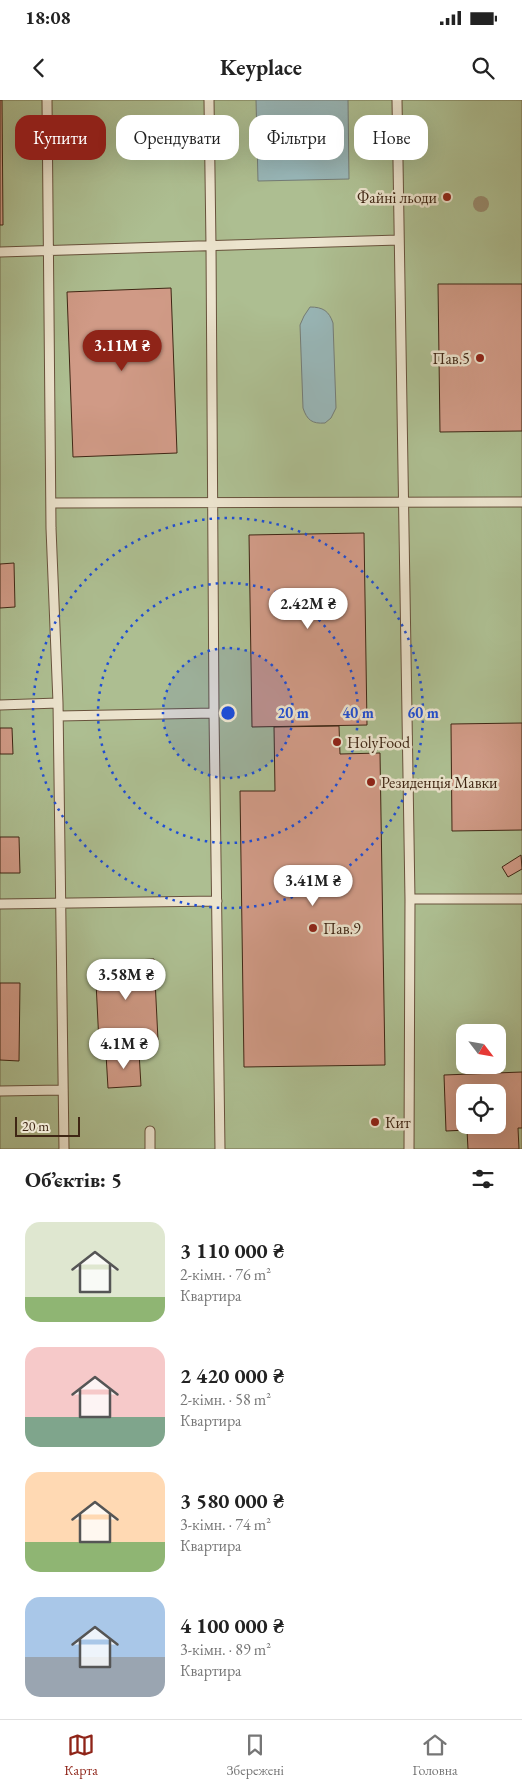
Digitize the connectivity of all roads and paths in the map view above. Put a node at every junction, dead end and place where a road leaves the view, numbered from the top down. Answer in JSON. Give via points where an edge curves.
{"nodes":[{"id":1,"x":47,"y":100,"type":"edge"},
{"id":2,"x":209,"y":100,"type":"edge"},
{"id":3,"x":397,"y":100,"type":"edge"},
{"id":4,"x":399,"y":240,"type":"junction"},
{"id":5,"x":212,"y":246,"type":"junction"},
{"id":6,"x":48,"y":250,"type":"junction"},
{"id":7,"x":0,"y":252,"type":"edge"},
{"id":8,"x":405,"y":502,"type":"junction"},
{"id":9,"x":522,"y":502,"type":"edge"},
{"id":10,"x":52,"y":503,"type":"junction"},
{"id":11,"x":213,"y":503,"type":"junction"},
{"id":12,"x":58,"y":703,"type":"junction"},
{"id":13,"x":0,"y":705,"type":"edge"},
{"id":14,"x":214,"y":713,"type":"junction"},
{"id":15,"x":58,"y":716,"type":"junction"},
{"id":16,"x":410,"y":899,"type":"junction"},
{"id":17,"x":522,"y":899,"type":"edge"},
{"id":18,"x":217,"y":901,"type":"junction"},
{"id":19,"x":60,"y":902,"type":"junction"},
{"id":20,"x":0,"y":904,"type":"edge"},
{"id":21,"x":63,"y":1090,"type":"junction"},
{"id":22,"x":0,"y":1091,"type":"edge"},
{"id":23,"x":150,"y":1131,"type":"dead end"},
{"id":24,"x":64,"y":1149,"type":"edge"},
{"id":25,"x":150,"y":1149,"type":"edge"},
{"id":26,"x":220,"y":1149,"type":"edge"},
{"id":27,"x":409,"y":1149,"type":"edge"}],
"edges":[{"from":1,"to":6,"type":"lane"},
{"from":2,"to":5,"type":"lane"},
{"from":3,"to":4,"type":"lane"},
{"from":4,"to":5,"type":"lane"},
{"from":4,"to":8,"type":"lane"},
{"from":5,"to":6,"type":"lane"},
{"from":5,"to":11,"type":"lane"},
{"from":6,"to":7,"type":"lane"},
{"from":6,"to":10,"type":"lane"},
{"from":8,"to":9,"type":"lane"},
{"from":8,"to":11,"type":"lane"},
{"from":8,"to":16,"type":"lane"},
{"from":10,"to":11,"type":"lane"},
{"from":10,"to":12,"type":"lane"},
{"from":11,"to":14,"type":"lane"},
{"from":12,"to":13,"type":"lane"},
{"from":12,"to":15,"type":"lane"},
{"from":14,"to":15,"type":"lane"},
{"from":14,"to":18,"type":"lane"},
{"from":15,"to":19,"type":"lane"},
{"from":16,"to":17,"type":"lane"},
{"from":16,"to":27,"type":"lane"},
{"from":18,"to":19,"type":"lane"},
{"from":18,"to":26,"type":"lane"},
{"from":19,"to":20,"type":"lane"},
{"from":19,"to":21,"type":"lane"},
{"from":21,"to":22,"type":"lane"},
{"from":21,"to":24,"type":"lane"},
{"from":23,"to":25,"type":"lane"}]}
